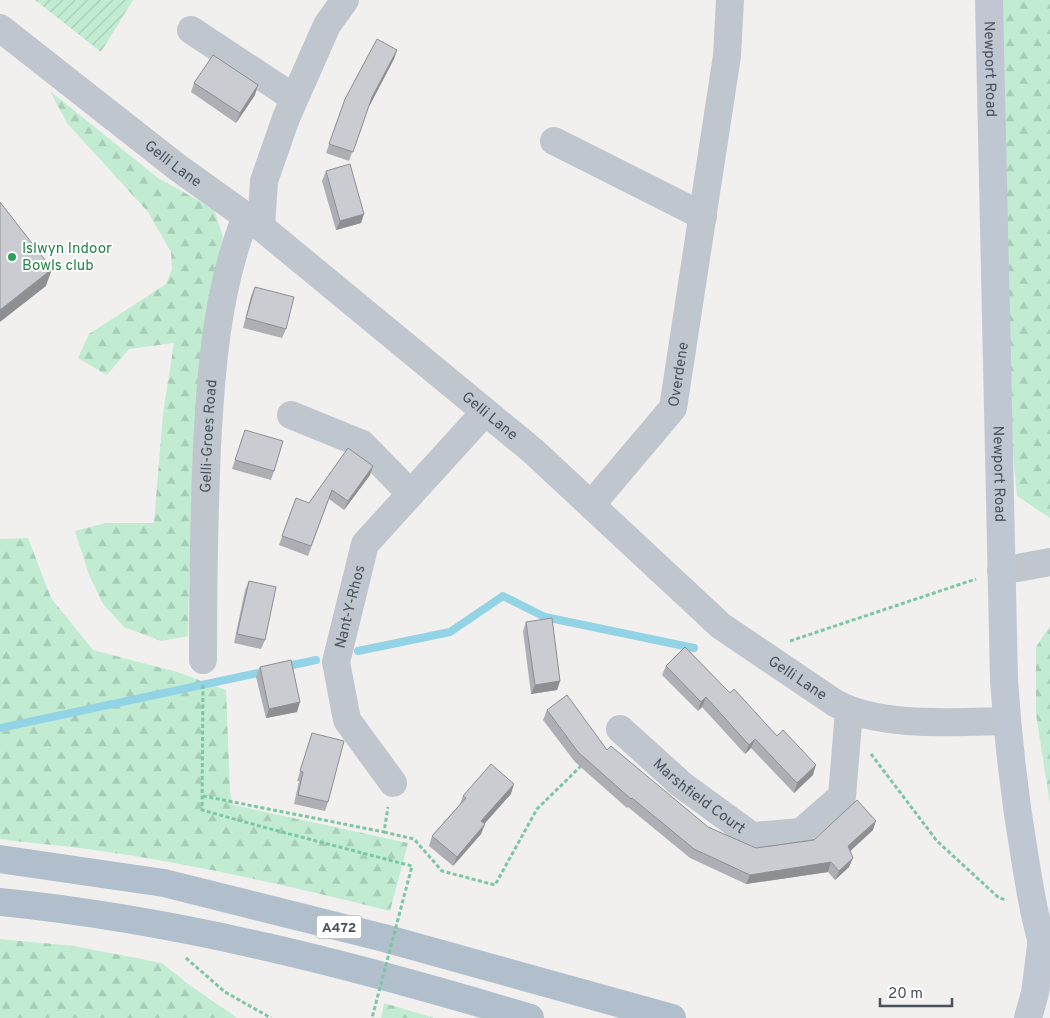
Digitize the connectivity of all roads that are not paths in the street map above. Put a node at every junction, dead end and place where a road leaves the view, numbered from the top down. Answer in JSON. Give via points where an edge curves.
{"nodes":[{"id":1,"x":345,"y":0,"type":"edge"},
{"id":2,"x":730,"y":0,"type":"edge"},
{"id":3,"x":989,"y":0,"type":"edge"},
{"id":4,"x":0,"y":28,"type":"edge"},
{"id":5,"x":191,"y":30,"type":"dead end"},
{"id":6,"x":294,"y":98,"type":"junction"},
{"id":7,"x":554,"y":141,"type":"dead end"},
{"id":8,"x":702,"y":216,"type":"junction"},
{"id":9,"x":254,"y":222,"type":"junction"},
{"id":10,"x":484,"y":412,"type":"junction"},
{"id":11,"x":291,"y":415,"type":"dead end"},
{"id":12,"x":410,"y":493,"type":"junction"},
{"id":13,"x":591,"y":505,"type":"junction"},
{"id":14,"x":1050,"y":562,"type":"edge"},
{"id":15,"x":1001,"y":571,"type":"junction"},
{"id":16,"x":203,"y":660,"type":"road end"},
{"id":17,"x":849,"y":719,"type":"junction"},
{"id":18,"x":1007,"y":721,"type":"junction"},
{"id":19,"x":620,"y":729,"type":"dead end"},
{"id":20,"x":393,"y":783,"type":"road end"},
{"id":21,"x":0,"y":859,"type":"edge"},
{"id":22,"x":0,"y":902,"type":"edge"},
{"id":23,"x":1046,"y":956,"type":"edge"},
{"id":24,"x":530,"y":1018,"type":"edge"},
{"id":25,"x":672,"y":1018,"type":"edge"},
{"id":26,"x":1028,"y":1018,"type":"edge"}],
"edges":[{"from":1,"to":6,"type":"street","name":"Gelli-Groes Road","via":[[327,25]]},
{"from":2,"to":8,"type":"street","name":"Overdene","via":[[727,56]]},
{"from":3,"to":15,"type":"main road","name":"Newport Road"},
{"from":4,"to":9,"type":"street","name":"Gelli Lane","via":[[169,161]]},
{"from":5,"to":6,"type":"street"},
{"from":6,"to":9,"type":"street","name":"Gelli-Groes Road","via":[[264,181]]},
{"from":7,"to":8,"type":"street"},
{"from":8,"to":13,"type":"street","name":"Overdene","via":[[673,408]]},
{"from":9,"to":10,"type":"street","name":"Gelli Lane"},
{"from":9,"to":16,"type":"street","name":"Gelli-Groes Road","via":[[235,245],[216,331],[204,520]]},
{"from":10,"to":12,"type":"street","name":"Nant-Y-Rhos"},
{"from":10,"to":13,"type":"street","name":"Gelli Lane"},
{"from":11,"to":12,"type":"street","via":[[362,444]]},
{"from":12,"to":20,"type":"street","name":"Nant-Y-Rhos","via":[[365,544],[336,662],[347,720]]},
{"from":13,"to":17,"type":"street","name":"Gelli Lane","via":[[721,626]]},
{"from":14,"to":15,"type":"street"},
{"from":15,"to":18,"type":"main road","name":"Newport Road"},
{"from":17,"to":18,"type":"street","name":"Gelli Lane"},
{"from":17,"to":19,"type":"street","name":"Marshfield Court","via":[[842,796],[801,832],[752,836],[682,785]]},
{"from":18,"to":23,"type":"main road","name":"Newport Road","via":[[1032,898]]},
{"from":21,"to":25,"type":"main road","number":"A472","via":[[164,883],[384,938]]},
{"from":22,"to":24,"type":"main road","number":"A472","via":[[142,921],[261,946],[418,985]]},
{"from":23,"to":26,"type":"main road","name":"Newport Road"}]}
